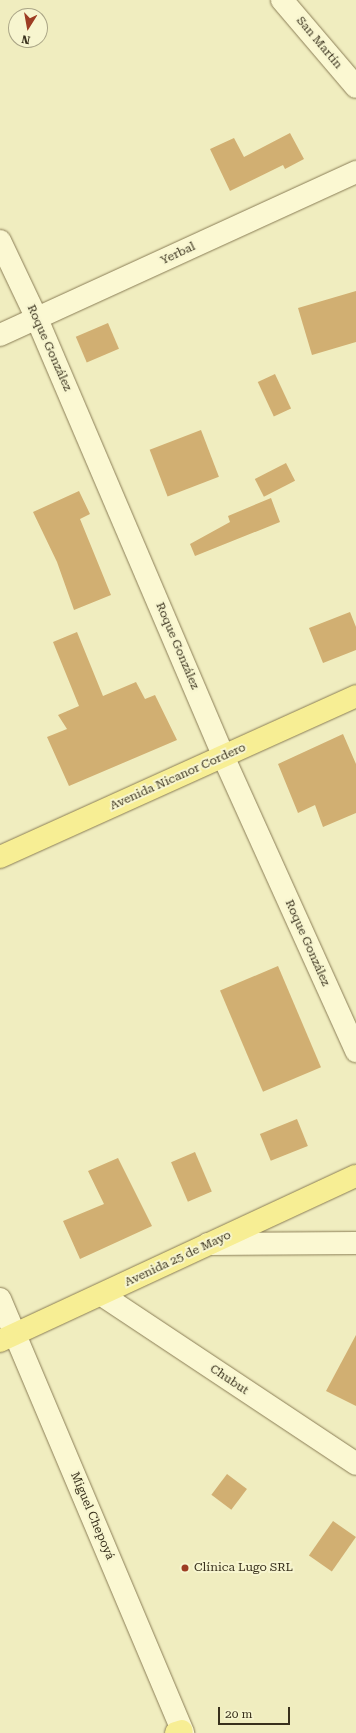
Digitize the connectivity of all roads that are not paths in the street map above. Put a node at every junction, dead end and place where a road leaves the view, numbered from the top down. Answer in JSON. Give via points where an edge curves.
{"nodes":[{"id":1,"x":282,"y":0,"type":"edge"},
{"id":2,"x":356,"y":86,"type":"edge"},
{"id":3,"x":356,"y":172,"type":"edge"},
{"id":4,"x":0,"y":241,"type":"edge"},
{"id":5,"x":37,"y":319,"type":"junction"},
{"id":6,"x":0,"y":335,"type":"edge"},
{"id":7,"x":356,"y":696,"type":"edge"},
{"id":8,"x":223,"y":756,"type":"junction"},
{"id":9,"x":0,"y":857,"type":"edge"},
{"id":10,"x":356,"y":1051,"type":"edge"},
{"id":11,"x":356,"y":1176,"type":"edge"},
{"id":12,"x":356,"y":1243,"type":"edge"},
{"id":13,"x":208,"y":1244,"type":"junction"},
{"id":14,"x":102,"y":1295,"type":"junction"},
{"id":15,"x":0,"y":1299,"type":"edge"},
{"id":16,"x":8,"y":1338,"type":"edge"},
{"id":17,"x":356,"y":1464,"type":"edge"},
{"id":18,"x":180,"y":1732,"type":"edge"}],
"edges":[{"from":1,"to":2,"type":"street","name":"San Martín"},
{"from":3,"to":5,"type":"street","name":"Yerbal"},
{"from":4,"to":5,"type":"street","name":"Roque González"},
{"from":5,"to":6,"type":"street","name":"Yerbal"},
{"from":5,"to":8,"type":"street","name":"Roque González"},
{"from":7,"to":8,"type":"main road","name":"Avenida Nicanor Cordero"},
{"from":8,"to":9,"type":"main road","name":"Avenida Nicanor Cordero"},
{"from":8,"to":10,"type":"street","name":"Roque González"},
{"from":11,"to":13,"type":"main road","name":"Avenida 25 de Mayo"},
{"from":12,"to":13,"type":"street"},
{"from":13,"to":14,"type":"main road","name":"Avenida 25 de Mayo"},
{"from":14,"to":16,"type":"main road","name":"Avenida 25 de Mayo"},
{"from":14,"to":17,"type":"street","name":"Chubut"},
{"from":15,"to":16,"type":"street","name":"Miguel Chepoyá"},
{"from":16,"to":18,"type":"street","name":"Miguel Chepoyá"}]}
